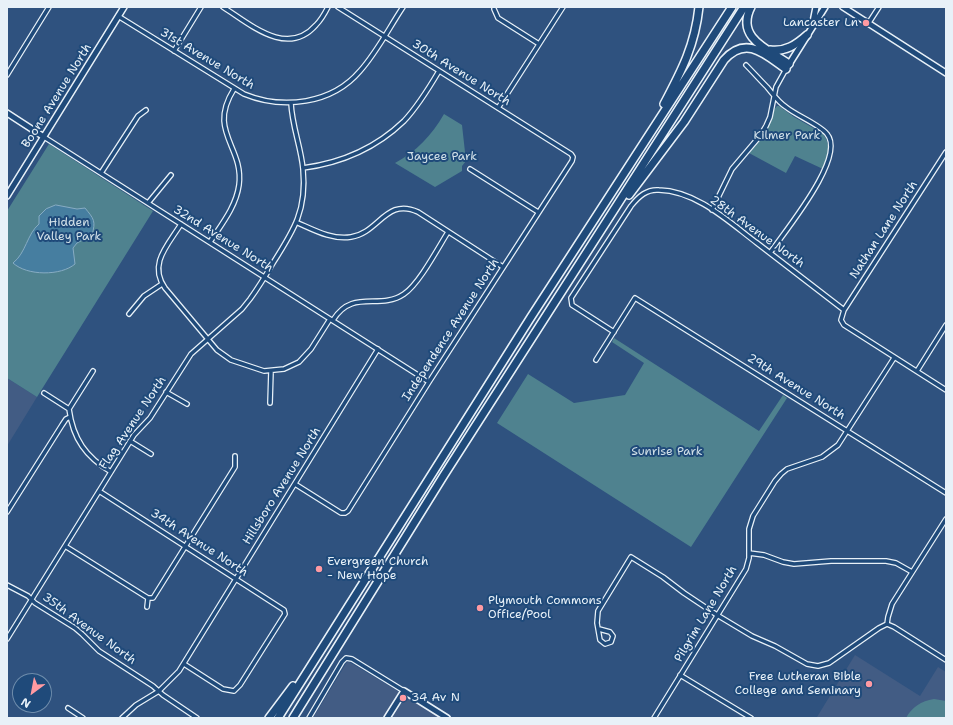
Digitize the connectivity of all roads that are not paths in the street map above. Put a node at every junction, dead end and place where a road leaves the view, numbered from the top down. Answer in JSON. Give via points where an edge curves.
{"nodes":[{"id":1,"x":50,"y":7,"type":"edge"},
{"id":2,"x":124,"y":7,"type":"edge"},
{"id":3,"x":201,"y":7,"type":"edge"},
{"id":4,"x":223,"y":7,"type":"edge"},
{"id":5,"x":328,"y":7,"type":"edge"},
{"id":6,"x":338,"y":7,"type":"edge"},
{"id":7,"x":403,"y":7,"type":"edge"},
{"id":8,"x":563,"y":7,"type":"edge"},
{"id":9,"x":699,"y":7,"type":"edge"},
{"id":10,"x":732,"y":7,"type":"edge"},
{"id":11,"x":744,"y":7,"type":"edge"},
{"id":12,"x":751,"y":7,"type":"edge"},
{"id":13,"x":816,"y":7,"type":"edge"},
{"id":14,"x":825,"y":7,"type":"edge"},
{"id":15,"x":843,"y":7,"type":"edge"},
{"id":16,"x":879,"y":7,"type":"edge"},
{"id":17,"x":494,"y":9,"type":"dead end"},
{"id":18,"x":118,"y":16,"type":"junction"},
{"id":19,"x":868,"y":24,"type":"junction"},
{"id":20,"x":811,"y":28,"type":"junction"},
{"id":21,"x":807,"y":35,"type":"junction"},
{"id":22,"x":384,"y":36,"type":"junction"},
{"id":23,"x":539,"y":44,"type":"junction"},
{"id":24,"x":764,"y":47,"type":"junction"},
{"id":25,"x":174,"y":51,"type":"junction"},
{"id":26,"x":746,"y":65,"type":"dead end"},
{"id":27,"x":788,"y":66,"type":"junction"},
{"id":28,"x":439,"y":71,"type":"junction"},
{"id":29,"x":946,"y":73,"type":"edge"},
{"id":30,"x":7,"y":75,"type":"edge"},
{"id":31,"x":234,"y":89,"type":"junction"},
{"id":32,"x":774,"y":96,"type":"junction"},
{"id":33,"x":291,"y":103,"type":"junction"},
{"id":34,"x":498,"y":108,"type":"junction"},
{"id":35,"x":146,"y":110,"type":"dead end"},
{"id":36,"x":7,"y":114,"type":"edge"},
{"id":37,"x":44,"y":137,"type":"junction"},
{"id":38,"x":946,"y":152,"type":"edge"},
{"id":39,"x":637,"y":153,"type":"junction"},
{"id":40,"x":573,"y":157,"type":"joint"},
{"id":41,"x":303,"y":168,"type":"junction"},
{"id":42,"x":470,"y":169,"type":"dead end"},
{"id":43,"x":101,"y":173,"type":"junction"},
{"id":44,"x":171,"y":175,"type":"dead end"},
{"id":45,"x":7,"y":196,"type":"edge"},
{"id":46,"x":148,"y":203,"type":"junction"},
{"id":47,"x":712,"y":210,"type":"junction"},
{"id":48,"x":614,"y":211,"type":"junction"},
{"id":49,"x":538,"y":212,"type":"junction"},
{"id":50,"x":298,"y":223,"type":"junction"},
{"id":51,"x":181,"y":224,"type":"junction"},
{"id":52,"x":448,"y":232,"type":"junction"},
{"id":53,"x":210,"y":242,"type":"junction"},
{"id":54,"x":770,"y":253,"type":"junction"},
{"id":55,"x":503,"y":267,"type":"junction"},
{"id":56,"x":264,"y":277,"type":"junction"},
{"id":57,"x":162,"y":284,"type":"junction"},
{"id":58,"x":844,"y":310,"type":"junction"},
{"id":59,"x":129,"y":314,"type":"dead end"},
{"id":60,"x":332,"y":320,"type":"junction"},
{"id":61,"x":946,"y":325,"type":"edge"},
{"id":62,"x":614,"y":332,"type":"junction"},
{"id":63,"x":206,"y":339,"type":"junction"},
{"id":64,"x":378,"y":349,"type":"junction"},
{"id":65,"x":894,"y":358,"type":"junction"},
{"id":66,"x":596,"y":360,"type":"dead end"},
{"id":67,"x":93,"y":370,"type":"dead end"},
{"id":68,"x":271,"y":371,"type":"junction"},
{"id":69,"x":917,"y":371,"type":"junction"},
{"id":70,"x":429,"y":382,"type":"junction"},
{"id":71,"x":946,"y":390,"type":"edge"},
{"id":72,"x":166,"y":392,"type":"junction"},
{"id":73,"x":44,"y":393,"type":"dead end"},
{"id":74,"x":270,"y":403,"type":"dead end"},
{"id":75,"x":187,"y":404,"type":"dead end"},
{"id":76,"x":69,"y":409,"type":"junction"},
{"id":77,"x":70,"y":417,"type":"junction"},
{"id":78,"x":847,"y":431,"type":"junction"},
{"id":79,"x":130,"y":440,"type":"junction"},
{"id":80,"x":151,"y":454,"type":"dead end"},
{"id":81,"x":235,"y":456,"type":"dead end"},
{"id":82,"x":111,"y":472,"type":"junction"},
{"id":83,"x":295,"y":484,"type":"junction"},
{"id":84,"x":99,"y":491,"type":"junction"},
{"id":85,"x":946,"y":493,"type":"edge"},
{"id":86,"x":7,"y":512,"type":"edge"},
{"id":87,"x":946,"y":519,"type":"edge"},
{"id":88,"x":65,"y":546,"type":"junction"},
{"id":89,"x":185,"y":546,"type":"junction"},
{"id":90,"x":749,"y":553,"type":"junction"},
{"id":91,"x":912,"y":572,"type":"junction"},
{"id":92,"x":236,"y":578,"type":"junction"},
{"id":93,"x":7,"y":585,"type":"edge"},
{"id":94,"x":148,"y":598,"type":"junction"},
{"id":95,"x":31,"y":600,"type":"junction"},
{"id":96,"x":147,"y":607,"type":"dead end"},
{"id":97,"x":717,"y":615,"type":"junction"},
{"id":98,"x":887,"y":624,"type":"junction"},
{"id":99,"x":599,"y":629,"type":"junction"},
{"id":100,"x":7,"y":639,"type":"edge"},
{"id":101,"x":322,"y":648,"type":"junction"},
{"id":102,"x":946,"y":660,"type":"edge"},
{"id":103,"x":184,"y":664,"type":"junction"},
{"id":104,"x":680,"y":675,"type":"junction"},
{"id":105,"x":317,"y":680,"type":"junction"},
{"id":106,"x":159,"y":691,"type":"junction"},
{"id":107,"x":404,"y":691,"type":"junction"},
{"id":108,"x":68,"y":708,"type":"dead end"},
{"id":109,"x":83,"y":718,"type":"edge"},
{"id":110,"x":122,"y":718,"type":"edge"},
{"id":111,"x":197,"y":718,"type":"edge"},
{"id":112,"x":269,"y":718,"type":"edge"},
{"id":113,"x":278,"y":718,"type":"edge"},
{"id":114,"x":293,"y":718,"type":"edge"},
{"id":115,"x":297,"y":718,"type":"edge"},
{"id":116,"x":309,"y":718,"type":"edge"},
{"id":117,"x":387,"y":718,"type":"edge"},
{"id":118,"x":447,"y":718,"type":"edge"},
{"id":119,"x":654,"y":718,"type":"edge"},
{"id":120,"x":751,"y":718,"type":"edge"}],
"edges":[{"from":1,"to":30,"type":"street"},
{"from":2,"to":18,"type":"street","name":"Boone Avenue North"},
{"from":3,"to":25,"type":"street"},
{"from":4,"to":5,"type":"street","via":[[264,33],[285,39],[310,31]]},
{"from":6,"to":22,"type":"street","name":"30th Avenue North"},
{"from":7,"to":22,"type":"street"},
{"from":8,"to":23,"type":"street"},
{"from":9,"to":39,"type":"highway","via":[[694,38],[684,66]]},
{"from":10,"to":39,"type":"highway"},
{"from":11,"to":48,"type":"highway"},
{"from":12,"to":24,"type":"highway","via":[[748,29],[754,40]]},
{"from":13,"to":20,"type":"street"},
{"from":14,"to":20,"type":"street"},
{"from":15,"to":19,"type":"street"},
{"from":16,"to":19,"type":"street"},
{"from":17,"to":23,"type":"street","via":[[498,18]]},
{"from":18,"to":25,"type":"street","name":"31st Avenue North"},
{"from":18,"to":37,"type":"street","name":"Boone Avenue North"},
{"from":19,"to":29,"type":"street"},
{"from":20,"to":21,"type":"street"},
{"from":21,"to":24,"type":"highway","via":[[787,49],[772,50]]},
{"from":21,"to":27,"type":"street"},
{"from":22,"to":28,"type":"street","name":"30th Avenue North"},
{"from":22,"to":33,"type":"street","via":[[360,72],[346,84],[330,94]]},
{"from":23,"to":34,"type":"street"},
{"from":24,"to":27,"type":"highway"},
{"from":25,"to":31,"type":"street","name":"31st Avenue North"},
{"from":26,"to":32,"type":"street"},
{"from":27,"to":32,"type":"street"},
{"from":27,"to":48,"type":"highway","via":[[746,47],[730,53],[680,128]]},
{"from":28,"to":34,"type":"street","name":"30th Avenue North"},
{"from":28,"to":41,"type":"street","via":[[404,120],[376,142],[344,159]]},
{"from":31,"to":33,"type":"street","name":"31st Avenue North","via":[[255,98]]},
{"from":31,"to":53,"type":"street","via":[[223,120],[238,166],[239,184],[235,202]]},
{"from":32,"to":47,"type":"street","via":[[766,126],[732,169]]},
{"from":32,"to":54,"type":"street","via":[[794,113],[823,130],[830,138],[831,153],[816,187]]},
{"from":33,"to":41,"type":"street","name":"Flag Avenue North","via":[[292,122]]},
{"from":34,"to":40,"type":"street","name":"30th Avenue North"},
{"from":35,"to":43,"type":"street","via":[[138,116]]},
{"from":36,"to":37,"type":"street","name":"32nd Avenue North"},
{"from":37,"to":43,"type":"street","name":"32nd Avenue North"},
{"from":37,"to":45,"type":"street","name":"Boone Avenue North"},
{"from":38,"to":58,"type":"street","name":"Nathan Lane North"},
{"from":39,"to":101,"type":"highway"},
{"from":40,"to":49,"type":"street","name":"Independence Avenue North"},
{"from":41,"to":50,"type":"street","name":"Flag Avenue North","via":[[304,198]]},
{"from":42,"to":49,"type":"street"},
{"from":43,"to":46,"type":"street","name":"32nd Avenue North"},
{"from":44,"to":46,"type":"street"},
{"from":46,"to":51,"type":"street","name":"32nd Avenue North"},
{"from":47,"to":54,"type":"street","name":"28th Avenue North"},
{"from":47,"to":62,"type":"street","name":"28th Avenue North","via":[[682,194],[652,190],[640,196],[571,298],[572,305]]},
{"from":48,"to":105,"type":"highway","via":[[444,474]]},
{"from":49,"to":55,"type":"street","name":"Independence Avenue North"},
{"from":50,"to":52,"type":"street","via":[[332,236],[351,237],[367,231],[392,211],[406,208],[418,212]]},
{"from":50,"to":56,"type":"street","name":"Flag Avenue North"},
{"from":51,"to":53,"type":"street","name":"32nd Avenue North"},
{"from":51,"to":57,"type":"street","via":[[159,260],[158,275]]},
{"from":52,"to":55,"type":"street"},
{"from":52,"to":60,"type":"street","via":[[405,294],[391,300],[353,303],[340,310]]},
{"from":53,"to":56,"type":"street","name":"32nd Avenue North"},
{"from":54,"to":58,"type":"street","name":"28th Avenue North"},
{"from":55,"to":70,"type":"street","name":"Independence Avenue North"},
{"from":56,"to":60,"type":"street","name":"32nd Avenue North"},
{"from":56,"to":63,"type":"street","name":"Flag Avenue North","via":[[242,309]]},
{"from":57,"to":59,"type":"street","via":[[144,296]]},
{"from":57,"to":63,"type":"street"},
{"from":58,"to":65,"type":"street","name":"Nathan Lane North","via":[[841,320],[844,326]]},
{"from":60,"to":64,"type":"street","name":"32nd Avenue North"},
{"from":60,"to":68,"type":"street","via":[[302,359],[292,366]]},
{"from":61,"to":69,"type":"street"},
{"from":62,"to":66,"type":"street"},
{"from":62,"to":78,"type":"street","name":"29th Avenue North","via":[[635,298]]},
{"from":63,"to":68,"type":"street","via":[[232,360],[260,370]]},
{"from":63,"to":72,"type":"street","name":"Flag Avenue North","via":[[186,360]]},
{"from":64,"to":70,"type":"street","name":"32nd Avenue North"},
{"from":64,"to":83,"type":"street","name":"Hillsboro Avenue North"},
{"from":65,"to":69,"type":"street"},
{"from":65,"to":78,"type":"street","name":"Pilgrim Lane North"},
{"from":67,"to":76,"type":"street"},
{"from":68,"to":74,"type":"street"},
{"from":69,"to":71,"type":"street"},
{"from":70,"to":83,"type":"street","name":"Independence Avenue North","via":[[345,514]]},
{"from":72,"to":75,"type":"street"},
{"from":72,"to":79,"type":"street","name":"Flag Avenue North","via":[[150,418]]},
{"from":73,"to":76,"type":"street"},
{"from":76,"to":77,"type":"street"},
{"from":77,"to":82,"type":"street","via":[[85,452]]},
{"from":77,"to":86,"type":"street","via":[[62,425]]},
{"from":78,"to":85,"type":"street","name":"29th Avenue North"},
{"from":78,"to":90,"type":"street","name":"Pilgrim Lane North","via":[[828,454],[787,469],[775,481],[753,516]]},
{"from":79,"to":80,"type":"street"},
{"from":79,"to":82,"type":"street","name":"Flag Avenue North"},
{"from":81,"to":89,"type":"street","via":[[234,467]]},
{"from":82,"to":84,"type":"street","name":"Flag Avenue North"},
{"from":83,"to":92,"type":"street","name":"Hillsboro Avenue North"},
{"from":84,"to":88,"type":"street","name":"Flag Avenue North"},
{"from":84,"to":89,"type":"street","name":"34th Avenue North"},
{"from":87,"to":91,"type":"street"},
{"from":88,"to":94,"type":"street"},
{"from":88,"to":95,"type":"street","name":"Flag Avenue North"},
{"from":89,"to":92,"type":"street","name":"34th Avenue North"},
{"from":89,"to":94,"type":"street","via":[[153,598]]},
{"from":90,"to":91,"type":"street","via":[[794,564],[886,561],[896,563]]},
{"from":90,"to":97,"type":"street","name":"Pilgrim Lane North","via":[[746,569]]},
{"from":91,"to":98,"type":"street","via":[[892,604]]},
{"from":92,"to":103,"type":"street","name":"Hillsboro Avenue North"},
{"from":92,"to":103,"type":"street","name":"34th Avenue North","via":[[284,610],[285,614],[240,686],[234,691]]},
{"from":93,"to":95,"type":"street","name":"35th Avenue North"},
{"from":94,"to":96,"type":"street"},
{"from":95,"to":100,"type":"street","name":"Flag Avenue North"},
{"from":95,"to":106,"type":"street","name":"35th Avenue North","via":[[82,634],[98,651]]},
{"from":97,"to":98,"type":"street","via":[[806,664],[818,666],[833,661]]},
{"from":97,"to":99,"type":"street","via":[[631,557],[598,611]]},
{"from":97,"to":104,"type":"street","name":"Pilgrim Lane North"},
{"from":98,"to":102,"type":"street"},
{"from":99,"to":99,"type":"street","via":[[600,640],[607,644],[611,642],[613,636],[610,632]]},
{"from":101,"to":112,"type":"highway"},
{"from":101,"to":113,"type":"highway"},
{"from":103,"to":106,"type":"street","name":"Hillsboro Avenue North"},
{"from":104,"to":119,"type":"street","name":"Pilgrim Lane North"},
{"from":104,"to":120,"type":"street"},
{"from":105,"to":114,"type":"highway"},
{"from":105,"to":115,"type":"highway"},
{"from":106,"to":110,"type":"street","name":"Hillsboro Avenue North","via":[[136,705]]},
{"from":106,"to":111,"type":"street"},
{"from":107,"to":116,"type":"street","via":[[352,659],[346,658]]},
{"from":107,"to":117,"type":"street"},
{"from":107,"to":118,"type":"street"},
{"from":108,"to":109,"type":"street"}]}
